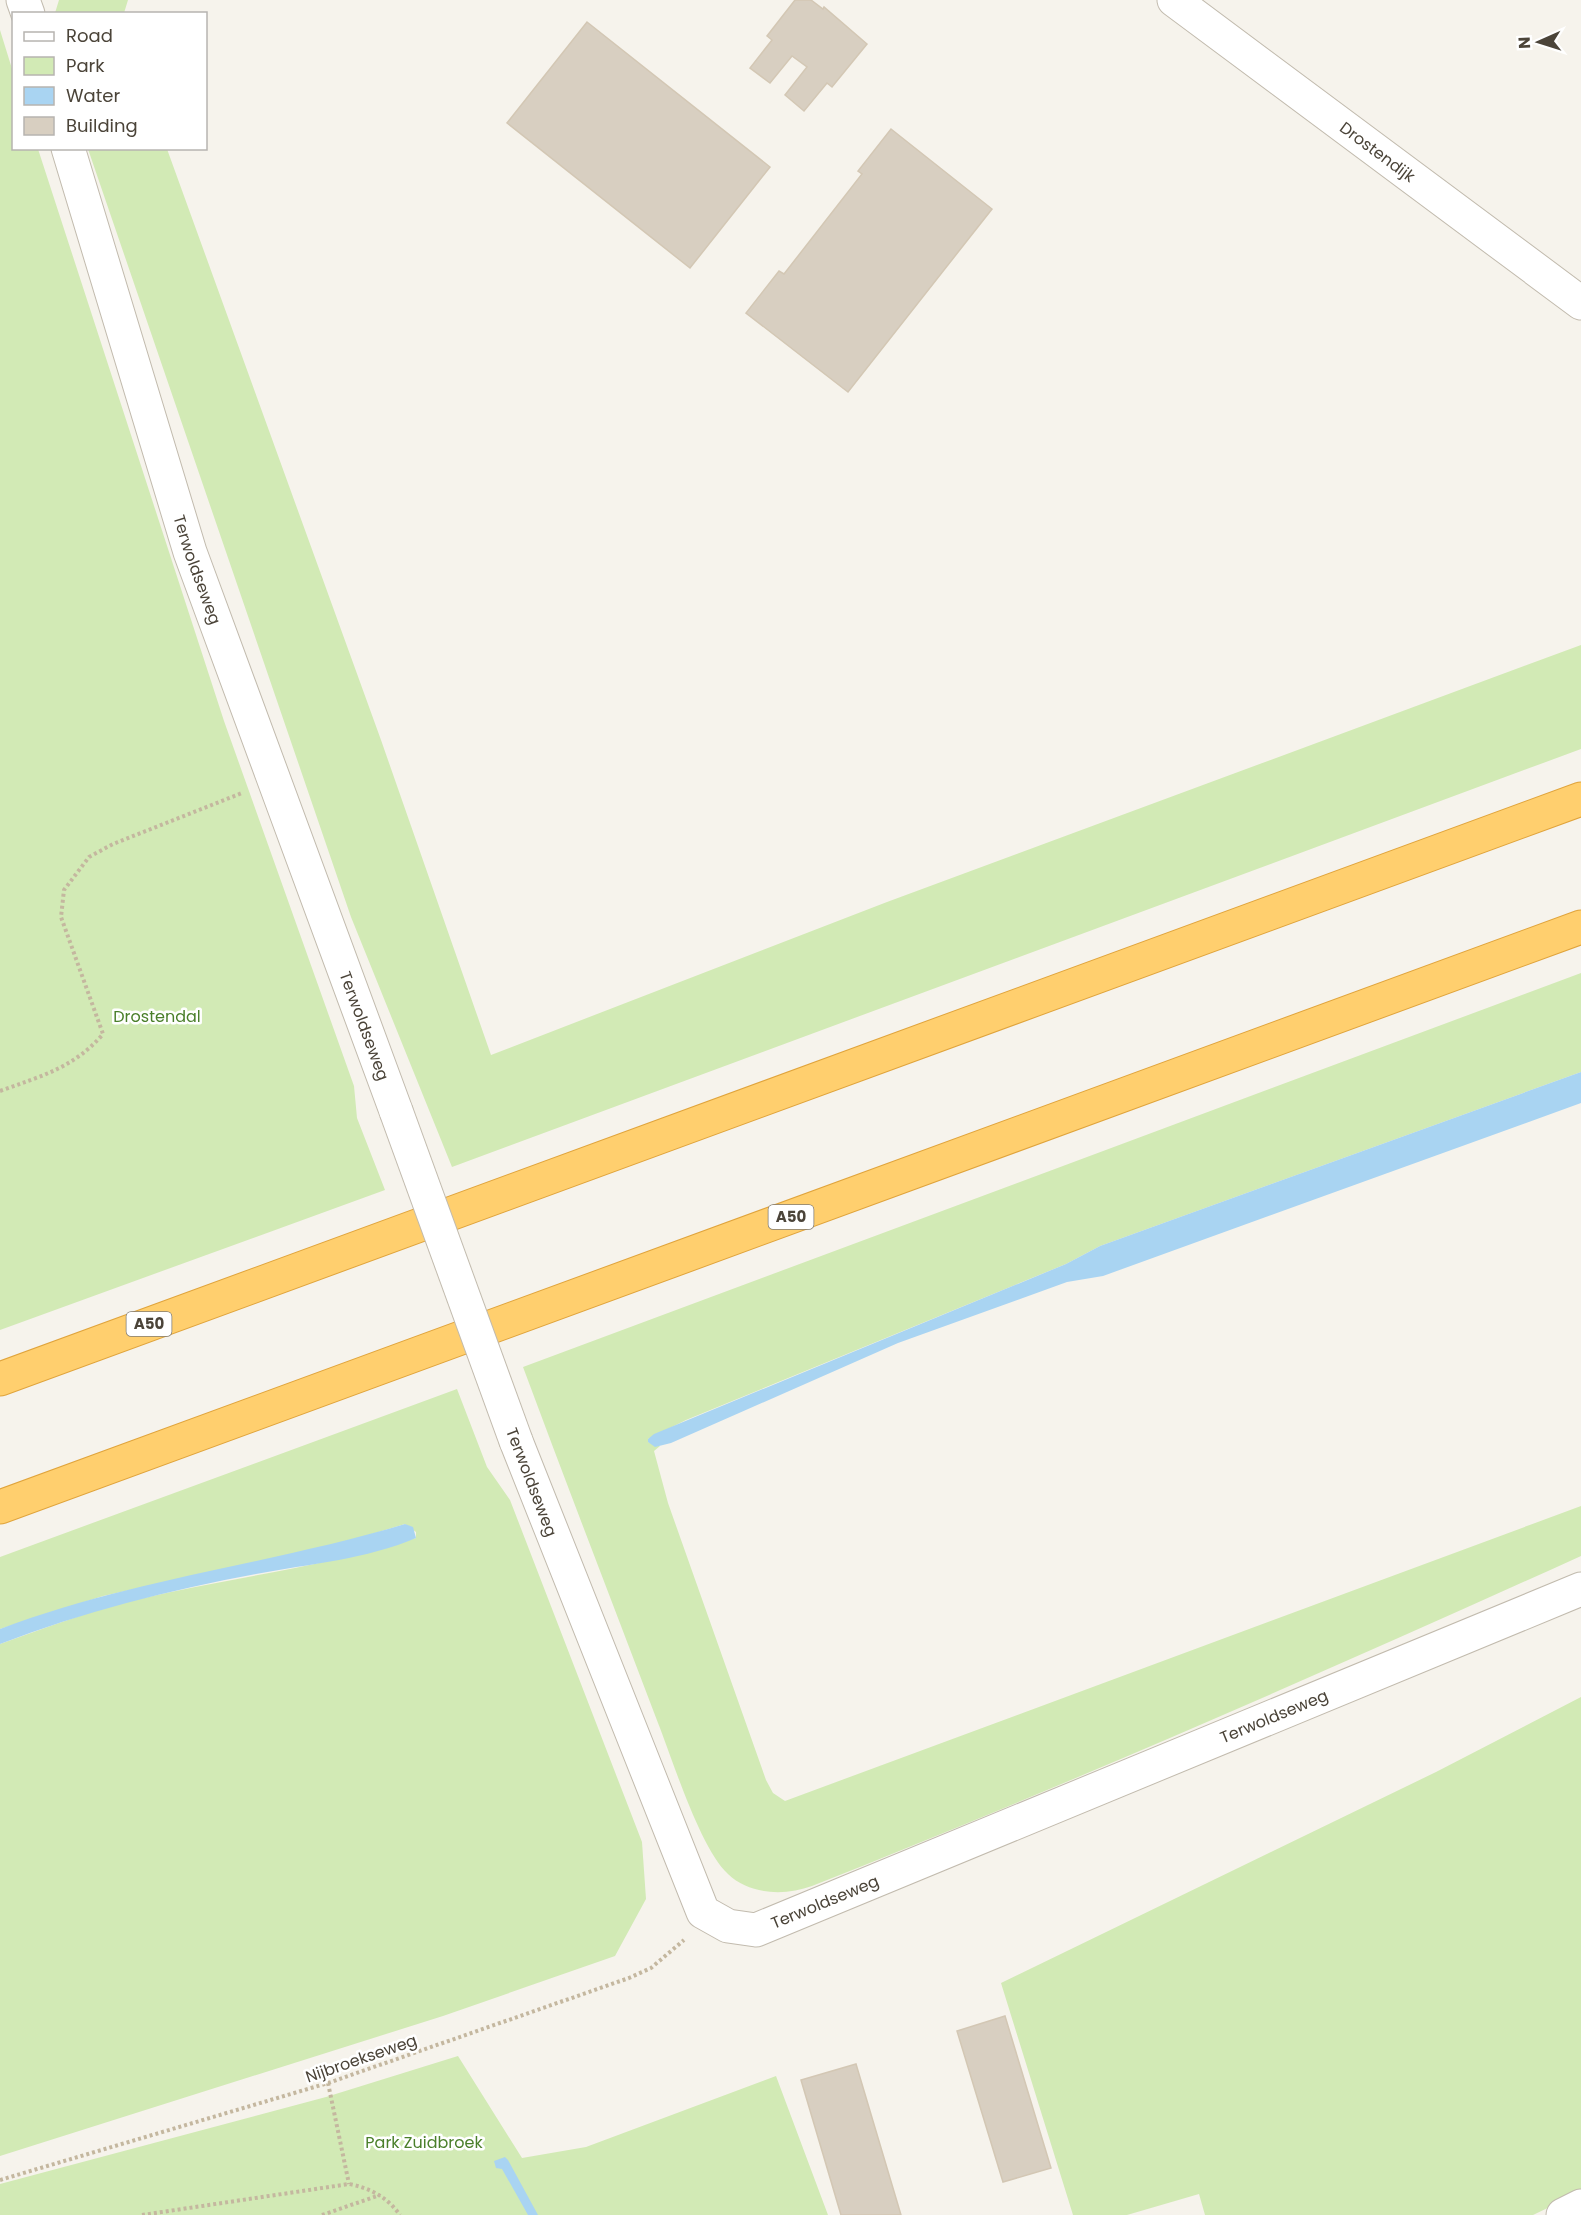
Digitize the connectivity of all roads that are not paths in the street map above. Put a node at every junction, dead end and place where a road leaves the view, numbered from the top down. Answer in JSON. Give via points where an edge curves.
{"nodes":[{"id":1,"x":1174,"y":0,"type":"edge"},
{"id":2,"x":69,"y":150,"type":"edge"},
{"id":3,"x":1581,"y":303,"type":"edge"},
{"id":4,"x":1581,"y":799,"type":"edge"},
{"id":5,"x":1581,"y":927,"type":"edge"},
{"id":6,"x":0,"y":1379,"type":"edge"},
{"id":7,"x":0,"y":1507,"type":"edge"},
{"id":8,"x":1581,"y":1589,"type":"edge"},
{"id":9,"x":1581,"y":2206,"type":"edge"},
{"id":10,"x":1563,"y":2215,"type":"edge"}],
"edges":[{"from":1,"to":3,"type":"street","name":"Drostendijk"},
{"from":2,"to":8,"type":"street","name":"Terwoldseweg","bridge":true,"via":[[190,552],[516,1441],[703,1912],[728,1926],[756,1930]]},
{"from":4,"to":6,"type":"highway","number":"A50"},
{"from":5,"to":7,"type":"highway","number":"A50"},
{"from":9,"to":10,"type":"street"}]}
